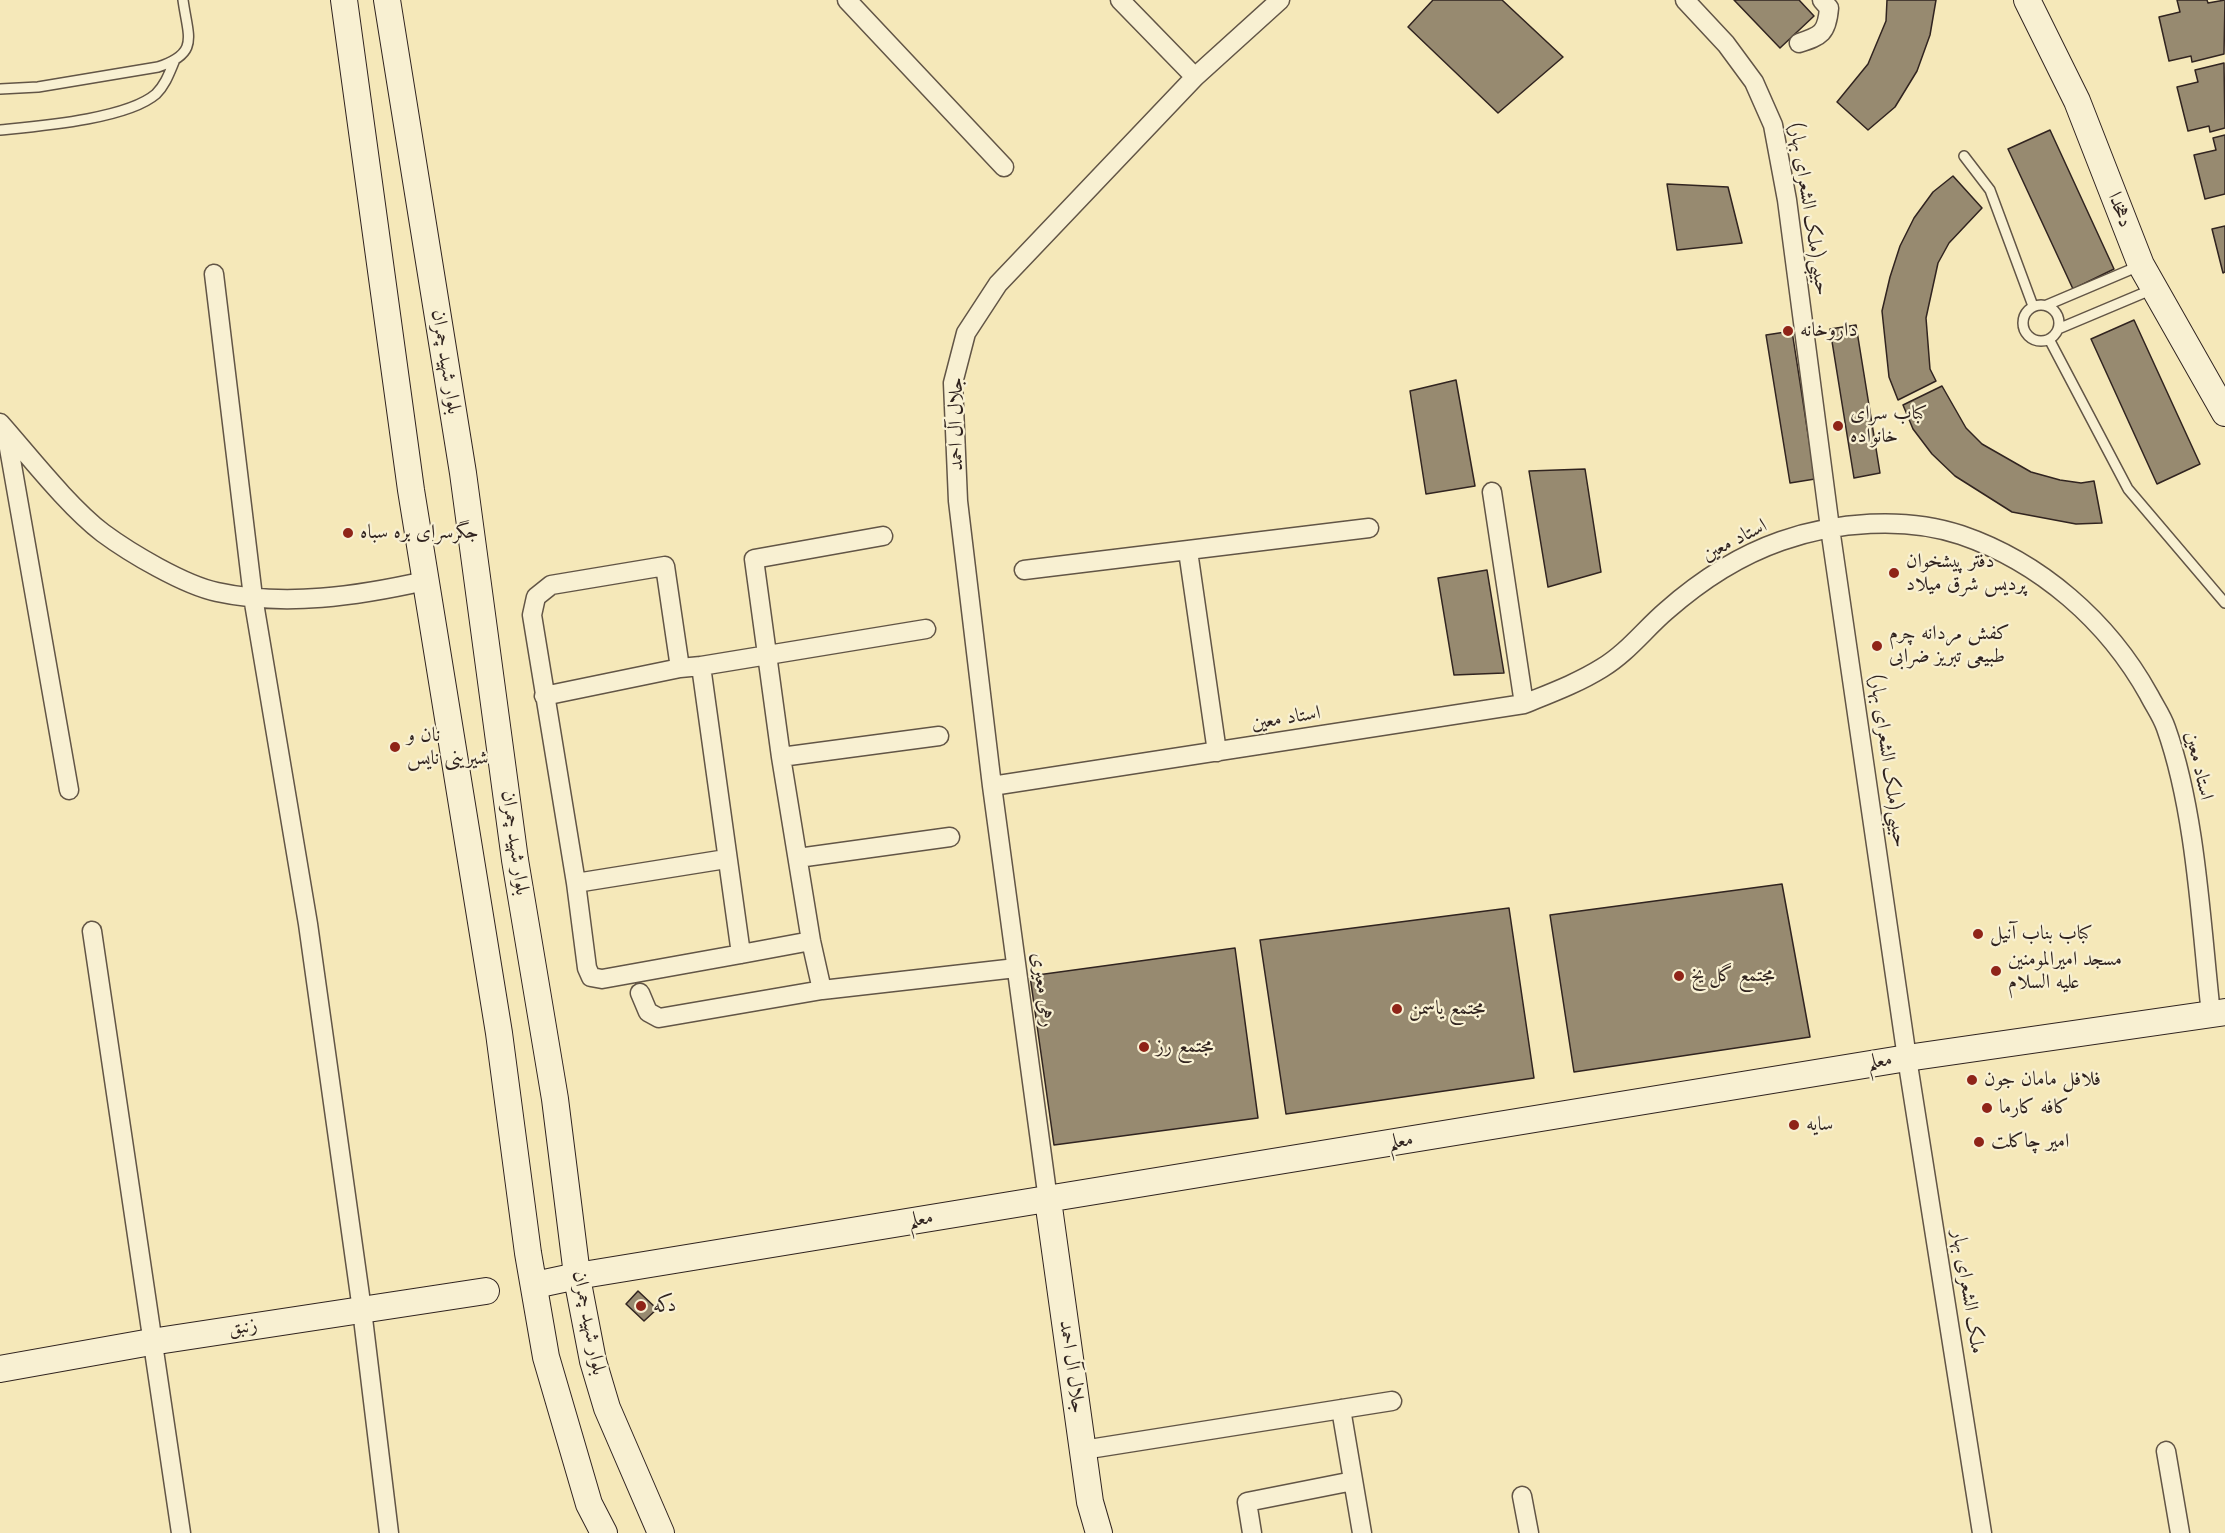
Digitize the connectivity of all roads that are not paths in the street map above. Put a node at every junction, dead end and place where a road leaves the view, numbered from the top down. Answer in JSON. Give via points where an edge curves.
{"nodes":[{"id":1,"x":183,"y":0,"type":"edge"},
{"id":2,"x":344,"y":0,"type":"edge"},
{"id":3,"x":387,"y":0,"type":"edge"},
{"id":4,"x":847,"y":0,"type":"edge"},
{"id":5,"x":1120,"y":0,"type":"edge"},
{"id":6,"x":1280,"y":0,"type":"edge"},
{"id":7,"x":1685,"y":0,"type":"edge"},
{"id":8,"x":1822,"y":0,"type":"edge"},
{"id":9,"x":2027,"y":0,"type":"edge"},
{"id":10,"x":1799,"y":44,"type":"dead end"},
{"id":11,"x":174,"y":62,"type":"junction"},
{"id":12,"x":1196,"y":77,"type":"junction"},
{"id":13,"x":0,"y":89,"type":"edge"},
{"id":14,"x":0,"y":130,"type":"edge"},
{"id":15,"x":1964,"y":156,"type":"dead end"},
{"id":16,"x":1004,"y":166,"type":"dead end"},
{"id":17,"x":2141,"y":265,"type":"junction"},
{"id":18,"x":214,"y":274,"type":"dead end"},
{"id":19,"x":2154,"y":289,"type":"junction"},
{"id":20,"x":2047,"y":305,"type":"junction"},
{"id":21,"x":2033,"y":306,"type":"junction"},
{"id":22,"x":2058,"y":329,"type":"junction"},
{"id":23,"x":2049,"y":339,"type":"junction"},
{"id":24,"x":2225,"y":413,"type":"edge"},
{"id":25,"x":3,"y":426,"type":"edge"},
{"id":26,"x":1492,"y":492,"type":"dead end"},
{"id":27,"x":1369,"y":528,"type":"dead end"},
{"id":28,"x":1830,"y":528,"type":"junction"},
{"id":29,"x":883,"y":536,"type":"dead end"},
{"id":30,"x":1188,"y":551,"type":"junction"},
{"id":31,"x":1024,"y":570,"type":"dead end"},
{"id":32,"x":425,"y":581,"type":"junction"},
{"id":33,"x":253,"y":597,"type":"junction"},
{"id":34,"x":2225,"y":603,"type":"edge"},
{"id":35,"x":926,"y":629,"type":"dead end"},
{"id":36,"x":766,"y":657,"type":"junction"},
{"id":37,"x":701,"y":666,"type":"junction"},
{"id":38,"x":680,"y":668,"type":"junction"},
{"id":39,"x":544,"y":696,"type":"junction"},
{"id":40,"x":1524,"y":704,"type":"junction"},
{"id":41,"x":939,"y":736,"type":"dead end"},
{"id":42,"x":1217,"y":752,"type":"junction"},
{"id":43,"x":781,"y":757,"type":"junction"},
{"id":44,"x":992,"y":786,"type":"junction"},
{"id":45,"x":69,"y":790,"type":"dead end"},
{"id":46,"x":950,"y":837,"type":"dead end"},
{"id":47,"x":798,"y":858,"type":"junction"},
{"id":48,"x":726,"y":859,"type":"junction"},
{"id":49,"x":576,"y":883,"type":"junction"},
{"id":50,"x":92,"y":931,"type":"dead end"},
{"id":51,"x":811,"y":941,"type":"junction"},
{"id":52,"x":741,"y":954,"type":"junction"},
{"id":53,"x":1016,"y":968,"type":"junction"},
{"id":54,"x":822,"y":990,"type":"junction"},
{"id":55,"x":640,"y":993,"type":"dead end"},
{"id":56,"x":2218,"y":1013,"type":"edge"},
{"id":57,"x":1907,"y":1058,"type":"junction"},
{"id":58,"x":1048,"y":1200,"type":"junction"},
{"id":59,"x":577,"y":1276,"type":"junction"},
{"id":60,"x":535,"y":1285,"type":"junction"},
{"id":61,"x":486,"y":1291,"type":"dead end"},
{"id":62,"x":362,"y":1310,"type":"junction"},
{"id":63,"x":151,"y":1342,"type":"junction"},
{"id":64,"x":0,"y":1369,"type":"edge"},
{"id":65,"x":1392,"y":1401,"type":"dead end"},
{"id":66,"x":1341,"y":1409,"type":"junction"},
{"id":67,"x":1083,"y":1450,"type":"junction"},
{"id":68,"x":2166,"y":1451,"type":"dead end"},
{"id":69,"x":1353,"y":1481,"type":"junction"},
{"id":70,"x":1522,"y":1496,"type":"dead end"},
{"id":71,"x":181,"y":1533,"type":"edge"},
{"id":72,"x":389,"y":1533,"type":"edge"},
{"id":73,"x":604,"y":1533,"type":"edge"},
{"id":74,"x":661,"y":1533,"type":"edge"},
{"id":75,"x":1099,"y":1533,"type":"edge"},
{"id":76,"x":1252,"y":1533,"type":"edge"},
{"id":77,"x":1362,"y":1533,"type":"edge"},
{"id":78,"x":1528,"y":1533,"type":"edge"},
{"id":79,"x":1982,"y":1533,"type":"edge"},
{"id":80,"x":2180,"y":1533,"type":"edge"}],
"edges":[{"from":1,"to":11,"type":"lane","via":[[189,44]]},
{"from":2,"to":32,"type":"main road"},
{"from":3,"to":59,"type":"main road","name":"بلوار شهید چمران","via":[[463,473]]},
{"from":4,"to":16,"type":"street"},
{"from":5,"to":12,"type":"street"},
{"from":6,"to":12,"type":"street","name":"جلال آل احمد"},
{"from":7,"to":28,"type":"street","name":"حبیبی(ملک الشعرای بهار)","via":[[1726,44],[1754,82],[1773,125],[1787,200]]},
{"from":8,"to":10,"type":"street","via":[[1829,8],[1828,23],[1819,36]]},
{"from":9,"to":17,"type":"main road","name":"دهخدا","via":[[2077,101]]},
{"from":11,"to":13,"type":"lane","via":[[38,87]]},
{"from":11,"to":14,"type":"lane","via":[[167,80],[139,105],[106,115]]},
{"from":12,"to":44,"type":"street","name":"جلال آل احمد","via":[[998,284],[966,333],[953,383],[958,501]]},
{"from":15,"to":21,"type":"lane","via":[[1990,190]]},
{"from":17,"to":19,"type":"main road","name":"دهخدا"},
{"from":17,"to":20,"type":"lane"},
{"from":18,"to":33,"type":"street"},
{"from":19,"to":22,"type":"lane"},
{"from":19,"to":24,"type":"main road","name":"دهخدا"},
{"from":20,"to":21,"type":"lane"},
{"from":20,"to":22,"type":"lane","via":[[2058,315]]},
{"from":21,"to":23,"type":"lane","via":[[2024,316],[2024,330],[2035,340]]},
{"from":22,"to":23,"type":"lane"},
{"from":23,"to":34,"type":"lane","via":[[2128,489]]},
{"from":25,"to":33,"type":"street","via":[[103,532],[166,571],[215,592]]},
{"from":25,"to":45,"type":"street"},
{"from":26,"to":40,"type":"street"},
{"from":27,"to":30,"type":"street"},
{"from":28,"to":40,"type":"street","name":"استاد معین","via":[[1780,542],[1729,564],[1666,611],[1604,668]]},
{"from":28,"to":56,"type":"street","name":"استاد معین","via":[[1915,526],[1959,534],[2003,553],[2046,579],[2101,625],[2136,671],[2166,726],[2183,795]]},
{"from":28,"to":57,"type":"street","name":"حبیبی(ملک الشعرای بهار)"},
{"from":29,"to":36,"type":"street","via":[[754,559]]},
{"from":30,"to":31,"type":"street"},
{"from":30,"to":42,"type":"street"},
{"from":32,"to":33,"type":"street","via":[[374,592],[303,599]]},
{"from":32,"to":60,"type":"main road","via":[[462,793]]},
{"from":33,"to":62,"type":"street","via":[[308,924]]},
{"from":35,"to":36,"type":"street"},
{"from":36,"to":37,"type":"street"},
{"from":36,"to":43,"type":"street"},
{"from":37,"to":38,"type":"street"},
{"from":37,"to":48,"type":"street"},
{"from":38,"to":39,"type":"street"},
{"from":38,"to":39,"type":"street","via":[[665,566],[551,585],[536,597],[532,615]]},
{"from":39,"to":49,"type":"street"},
{"from":40,"to":42,"type":"street","name":"استاد معین"},
{"from":41,"to":43,"type":"street"},
{"from":42,"to":44,"type":"street","name":"استاد معین"},
{"from":43,"to":47,"type":"street"},
{"from":44,"to":53,"type":"street","name":"رهی معیری"},
{"from":46,"to":47,"type":"street"},
{"from":47,"to":51,"type":"street"},
{"from":48,"to":49,"type":"street"},
{"from":48,"to":52,"type":"street"},
{"from":49,"to":52,"type":"street","via":[[591,977],[602,979]]},
{"from":50,"to":63,"type":"street"},
{"from":51,"to":52,"type":"street"},
{"from":51,"to":54,"type":"street"},
{"from":53,"to":54,"type":"street"},
{"from":53,"to":58,"type":"street","name":"رهی معیری"},
{"from":54,"to":55,"type":"street","via":[[659,1018],[648,1012]]},
{"from":56,"to":57,"type":"main road","name":"معلم"},
{"from":57,"to":58,"type":"main road","name":"معلم"},
{"from":57,"to":79,"type":"street","name":"ملک الشعرای بهار"},
{"from":58,"to":59,"type":"main road","name":"معلم"},
{"from":58,"to":67,"type":"main road","name":"جلال آل احمد"},
{"from":59,"to":60,"type":"main road","name":"معلم"},
{"from":59,"to":74,"type":"main road","name":"بلوار شهید چمران","via":[[593,1362],[607,1408]]},
{"from":60,"to":73,"type":"main road","via":[[554,1388],[589,1504]]},
{"from":61,"to":62,"type":"main road","name":"زنبق"},
{"from":62,"to":63,"type":"main road","name":"زنبق"},
{"from":62,"to":72,"type":"street"},
{"from":63,"to":64,"type":"main road","name":"زنبق"},
{"from":63,"to":71,"type":"street"},
{"from":65,"to":66,"type":"street"},
{"from":66,"to":67,"type":"street"},
{"from":66,"to":69,"type":"street"},
{"from":67,"to":75,"type":"main road","name":"جلال آل احمد"},
{"from":68,"to":80,"type":"street"},
{"from":69,"to":76,"type":"street","via":[[1247,1502]]},
{"from":69,"to":77,"type":"street"},
{"from":70,"to":78,"type":"street"}]}
